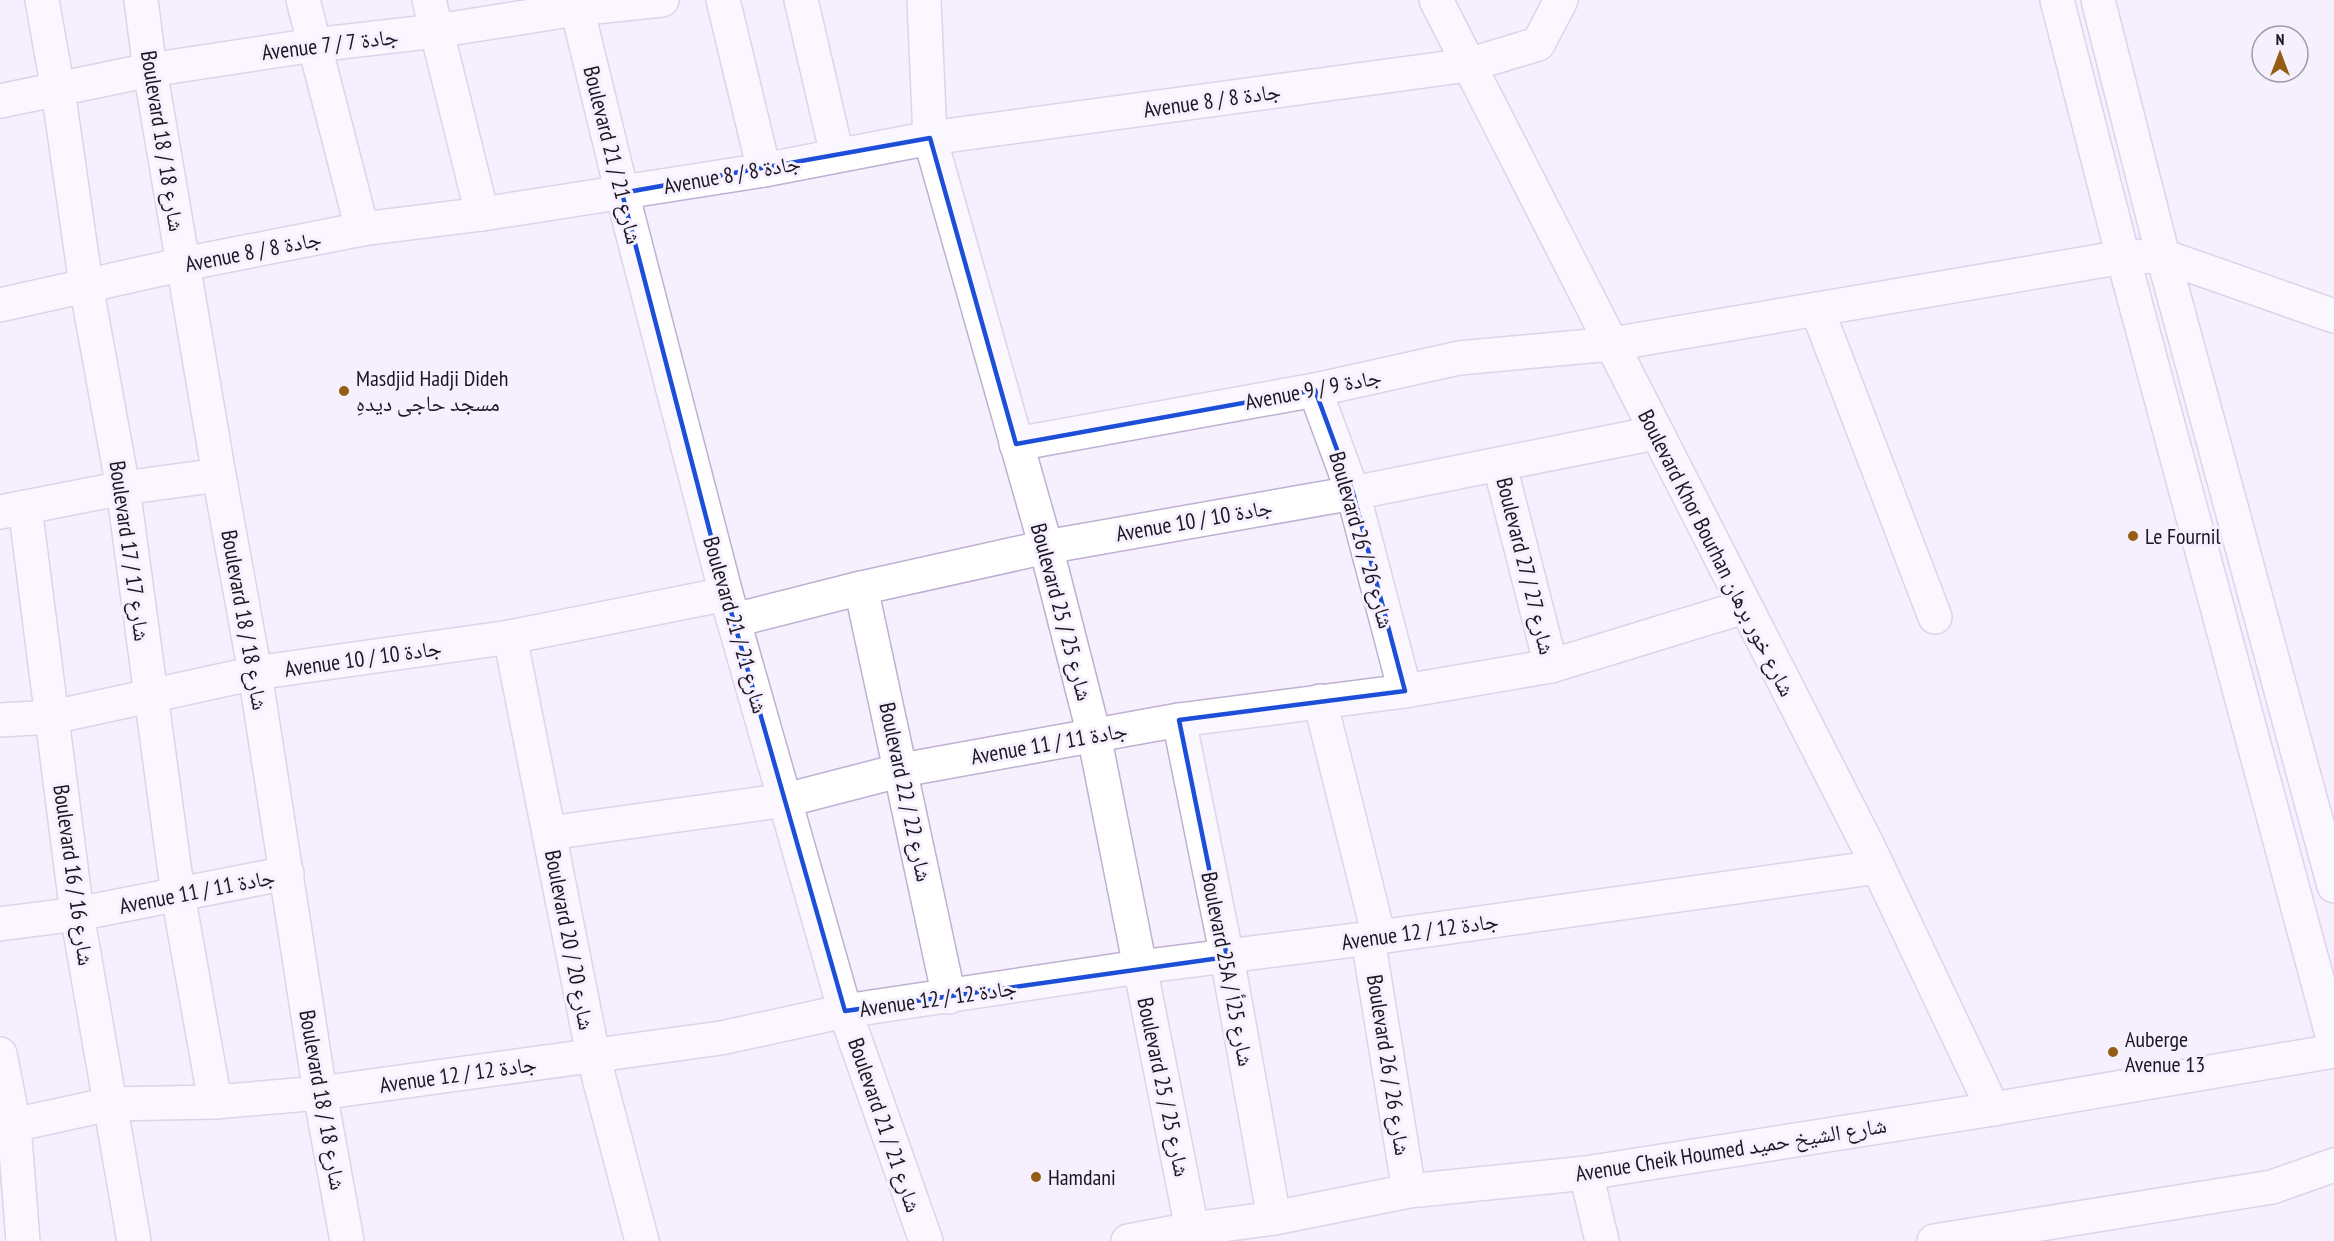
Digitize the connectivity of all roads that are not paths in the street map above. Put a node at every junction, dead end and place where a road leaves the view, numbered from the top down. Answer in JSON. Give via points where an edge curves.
{"nodes":[{"id":1,"x":42,"y":0,"type":"edge"},
{"id":2,"x":141,"y":0,"type":"edge"},
{"id":3,"x":303,"y":0,"type":"edge"},
{"id":4,"x":429,"y":0,"type":"edge"},
{"id":5,"x":662,"y":0,"type":"edge"},
{"id":6,"x":723,"y":0,"type":"edge"},
{"id":7,"x":801,"y":0,"type":"edge"},
{"id":8,"x":924,"y":0,"type":"edge"},
{"id":9,"x":1436,"y":0,"type":"edge"},
{"id":10,"x":1561,"y":0,"type":"edge"},
{"id":11,"x":2057,"y":0,"type":"edge"},
{"id":12,"x":2098,"y":0,"type":"edge"},
{"id":13,"x":575,"y":4,"type":"edge"},
{"id":14,"x":436,"y":31,"type":"junction"},
{"id":15,"x":314,"y":45,"type":"junction"},
{"id":16,"x":1468,"y":65,"type":"junction"},
{"id":17,"x":150,"y":70,"type":"junction"},
{"id":18,"x":58,"y":90,"type":"junction"},
{"id":19,"x":0,"y":101,"type":"edge"},
{"id":20,"x":930,"y":138,"type":"junction"},
{"id":21,"x":837,"y":155,"type":"junction"},
{"id":22,"x":764,"y":170,"type":"junction"},
{"id":23,"x":622,"y":193,"type":"junction"},
{"id":24,"x":482,"y":214,"type":"junction"},
{"id":25,"x":362,"y":229,"type":"junction"},
{"id":26,"x":2163,"y":256,"type":"junction"},
{"id":27,"x":2123,"y":257,"type":"junction"},
{"id":28,"x":184,"y":264,"type":"junction"},
{"id":29,"x":86,"y":285,"type":"junction"},
{"id":30,"x":0,"y":304,"type":"edge"},
{"id":31,"x":1817,"y":309,"type":"junction"},
{"id":32,"x":2334,"y":316,"type":"edge"},
{"id":33,"x":1612,"y":344,"type":"junction"},
{"id":34,"x":1315,"y":390,"type":"junction"},
{"id":35,"x":1655,"y":433,"type":"junction"},
{"id":36,"x":1016,"y":444,"type":"junction"},
{"id":37,"x":1500,"y":466,"type":"junction"},
{"id":38,"x":219,"y":475,"type":"junction"},
{"id":39,"x":123,"y":488,"type":"junction"},
{"id":40,"x":1353,"y":493,"type":"junction"},
{"id":41,"x":13,"y":509,"type":"edge"},
{"id":42,"x":1046,"y":547,"type":"junction"},
{"id":43,"x":861,"y":588,"type":"junction"},
{"id":44,"x":730,"y":607,"type":"junction"},
{"id":45,"x":1744,"y":607,"type":"junction"},
{"id":46,"x":1935,"y":616,"type":"dead end"},
{"id":47,"x":510,"y":637,"type":"junction"},
{"id":48,"x":1551,"y":666,"type":"junction"},
{"id":49,"x":255,"y":673,"type":"junction"},
{"id":50,"x":1404,"y":691,"type":"junction"},
{"id":51,"x":150,"y":694,"type":"junction"},
{"id":52,"x":1320,"y":701,"type":"junction"},
{"id":53,"x":54,"y":717,"type":"junction"},
{"id":54,"x":0,"y":720,"type":"edge"},
{"id":55,"x":1179,"y":720,"type":"junction"},
{"id":56,"x":1094,"y":735,"type":"junction"},
{"id":57,"x":902,"y":770,"type":"junction"},
{"id":58,"x":786,"y":800,"type":"junction"},
{"id":59,"x":549,"y":833,"type":"junction"},
{"id":60,"x":1878,"y":867,"type":"junction"},
{"id":61,"x":287,"y":873,"type":"junction"},
{"id":62,"x":2334,"y":886,"type":"edge"},
{"id":63,"x":178,"y":895,"type":"junction"},
{"id":64,"x":77,"y":914,"type":"junction"},
{"id":65,"x":0,"y":924,"type":"edge"},
{"id":66,"x":1374,"y":938,"type":"junction"},
{"id":67,"x":1227,"y":957,"type":"junction"},
{"id":68,"x":1139,"y":967,"type":"junction"},
{"id":69,"x":949,"y":997,"type":"junction"},
{"id":70,"x":845,"y":1011,"type":"junction"},
{"id":71,"x":2334,"y":1042,"type":"edge"},
{"id":72,"x":2334,"y":1051,"type":"edge"},
{"id":73,"x":0,"y":1054,"type":"edge"},
{"id":74,"x":593,"y":1055,"type":"junction"},
{"id":75,"x":320,"y":1093,"type":"junction"},
{"id":76,"x":215,"y":1102,"type":"junction"},
{"id":77,"x":110,"y":1104,"type":"junction"},
{"id":78,"x":1993,"y":1109,"type":"junction"},
{"id":79,"x":7,"y":1127,"type":"edge"},
{"id":80,"x":2334,"y":1165,"type":"edge"},
{"id":81,"x":1586,"y":1173,"type":"junction"},
{"id":82,"x":1409,"y":1191,"type":"junction"},
{"id":83,"x":1274,"y":1218,"type":"junction"},
{"id":84,"x":1192,"y":1229,"type":"junction"},
{"id":85,"x":23,"y":1241,"type":"edge"},
{"id":86,"x":134,"y":1241,"type":"edge"},
{"id":87,"x":347,"y":1241,"type":"edge"},
{"id":88,"x":642,"y":1241,"type":"edge"},
{"id":89,"x":926,"y":1241,"type":"edge"},
{"id":90,"x":1128,"y":1241,"type":"edge"},
{"id":91,"x":1602,"y":1241,"type":"edge"},
{"id":92,"x":1934,"y":1241,"type":"edge"}],
"edges":[{"from":1,"to":18,"type":"street","name":"Boulevard 17 / شارع 17"},
{"from":2,"to":17,"type":"street","name":"Boulevard 18 / شارع 18"},
{"from":3,"to":15,"type":"street"},
{"from":4,"to":14,"type":"street"},
{"from":5,"to":13,"type":"street","name":"Avenue 7 / جادة 7"},
{"from":6,"to":22,"type":"street"},
{"from":7,"to":21,"type":"street"},
{"from":8,"to":20,"type":"street","name":"Boulevard 25 / شارع 25"},
{"from":9,"to":16,"type":"street","name":"Boulevard Khor Bourhan شارع خور برهان"},
{"from":10,"to":16,"type":"street","name":"Avenue 8 / جادة 8","via":[[1538,44]]},
{"from":11,"to":27,"type":"street"},
{"from":12,"to":26,"type":"street"},
{"from":13,"to":14,"type":"street","name":"Avenue 7 / جادة 7"},
{"from":13,"to":23,"type":"street","name":"Boulevard 21 / شارع 21"},
{"from":14,"to":15,"type":"street","name":"Avenue 7 / جادة 7"},
{"from":14,"to":24,"type":"street"},
{"from":15,"to":17,"type":"street","name":"Avenue 7 / جادة 7"},
{"from":15,"to":25,"type":"street"},
{"from":16,"to":20,"type":"street","name":"Avenue 8 / جادة 8"},
{"from":16,"to":33,"type":"street","name":"Boulevard Khor Bourhan شارع خور برهان"},
{"from":17,"to":18,"type":"street","name":"Avenue 7 / جادة 7"},
{"from":17,"to":28,"type":"street","name":"Boulevard 18 / شارع 18"},
{"from":18,"to":19,"type":"street","name":"Avenue 7 / جادة 7"},
{"from":18,"to":29,"type":"street","name":"Boulevard 17 / شارع 17"},
{"from":20,"to":21,"type":"street","name":"Avenue 8 / جادة 8"},
{"from":20,"to":36,"type":"street","name":"Boulevard 25 / شارع 25"},
{"from":21,"to":22,"type":"street","name":"Avenue 8 / جادة 8"},
{"from":22,"to":23,"type":"street","name":"Avenue 8 / جادة 8"},
{"from":23,"to":24,"type":"street","name":"Avenue 8 / جادة 8"},
{"from":23,"to":44,"type":"street","name":"Boulevard 21 / شارع 21"},
{"from":24,"to":25,"type":"street","name":"Avenue 8 / جادة 8"},
{"from":25,"to":28,"type":"street","name":"Avenue 8 / جادة 8"},
{"from":26,"to":27,"type":"street","name":"Avenue 9 / جادة 9"},
{"from":26,"to":32,"type":"street"},
{"from":26,"to":62,"type":"street"},
{"from":27,"to":31,"type":"street","name":"Avenue 9 / جادة 9"},
{"from":27,"to":71,"type":"street"},
{"from":28,"to":29,"type":"street","name":"Avenue 8 / جادة 8"},
{"from":28,"to":38,"type":"street","name":"Boulevard 18 / شارع 18"},
{"from":29,"to":30,"type":"street","name":"Avenue 8 / جادة 8"},
{"from":29,"to":39,"type":"street","name":"Boulevard 17 / شارع 17"},
{"from":31,"to":33,"type":"street","name":"Avenue 9 / جادة 9"},
{"from":31,"to":46,"type":"street"},
{"from":33,"to":34,"type":"street","name":"Avenue 9 / جادة 9","via":[[1459,358]]},
{"from":33,"to":35,"type":"street","name":"Boulevard Khor Bourhan شارع خور برهان"},
{"from":34,"to":36,"type":"street","name":"Avenue 9 / جادة 9"},
{"from":34,"to":40,"type":"street","name":"Boulevard 26 / شارع 26"},
{"from":35,"to":37,"type":"street","name":"Avenue 10 / جادة 10"},
{"from":35,"to":45,"type":"street","name":"Boulevard Khor Bourhan شارع خور برهان"},
{"from":36,"to":42,"type":"street","name":"Boulevard 25 / شارع 25"},
{"from":37,"to":40,"type":"street","name":"Avenue 10 / جادة 10"},
{"from":37,"to":48,"type":"street","name":"Boulevard 27 / شارع 27"},
{"from":38,"to":39,"type":"street"},
{"from":38,"to":49,"type":"street","name":"Boulevard 18 / شارع 18"},
{"from":39,"to":41,"type":"street"},
{"from":39,"to":51,"type":"street","name":"Boulevard 17 / شارع 17"},
{"from":40,"to":42,"type":"street","name":"Avenue 10 / جادة 10"},
{"from":40,"to":50,"type":"street","name":"Boulevard 26 / شارع 26"},
{"from":41,"to":53,"type":"street","name":"Boulevard 16 / شارع 16"},
{"from":42,"to":43,"type":"street","name":"Avenue 10 / جادة 10"},
{"from":42,"to":56,"type":"street","name":"Boulevard 25 / شارع 25"},
{"from":43,"to":44,"type":"street","name":"Avenue 10 / جادة 10"},
{"from":43,"to":57,"type":"street","name":"Boulevard 22 / شارع 22"},
{"from":44,"to":47,"type":"street","name":"Avenue 10 / جادة 10"},
{"from":44,"to":58,"type":"street","name":"Boulevard 21 / شارع 21"},
{"from":45,"to":48,"type":"street","name":"Avenue 11 / جادة 11"},
{"from":45,"to":60,"type":"street","name":"Boulevard Khor Bourhan شارع خور برهان"},
{"from":47,"to":49,"type":"street","name":"Avenue 10 / جادة 10"},
{"from":47,"to":59,"type":"street","name":"Boulevard 20 / شارع 20"},
{"from":48,"to":50,"type":"street","name":"Avenue 11 / جادة 11"},
{"from":49,"to":51,"type":"street","name":"Avenue 10 / جادة 10"},
{"from":49,"to":61,"type":"street","name":"Boulevard 18 / شارع 18"},
{"from":50,"to":52,"type":"street","name":"Avenue 11 / جادة 11"},
{"from":51,"to":53,"type":"street","name":"Avenue 10 / جادة 10"},
{"from":51,"to":63,"type":"street","name":"Boulevard 17 / شارع 17"},
{"from":52,"to":55,"type":"street","name":"Avenue 11 / جادة 11"},
{"from":52,"to":66,"type":"street","name":"Boulevard 26 / شارع 26"},
{"from":53,"to":54,"type":"street","name":"Avenue 10 / جادة 10"},
{"from":53,"to":64,"type":"street","name":"Boulevard 16 / شارع 16"},
{"from":55,"to":56,"type":"street","name":"Avenue 11 / جادة 11"},
{"from":55,"to":67,"type":"street","name":"Boulevard 25A / شارع 25أ"},
{"from":56,"to":57,"type":"street","name":"Avenue 11 / جادة 11"},
{"from":56,"to":68,"type":"street","name":"Boulevard 25 / شارع 25"},
{"from":57,"to":58,"type":"street","name":"Avenue 11 / جادة 11"},
{"from":57,"to":69,"type":"street","name":"Boulevard 22 / شارع 22"},
{"from":58,"to":59,"type":"street","name":"Avenue 11 / جادة 11"},
{"from":58,"to":70,"type":"street","name":"Boulevard 21 / شارع 21"},
{"from":59,"to":74,"type":"street","name":"Boulevard 20 / شارع 20"},
{"from":60,"to":66,"type":"street","name":"Avenue 12 / جادة 12"},
{"from":60,"to":78,"type":"street","name":"Boulevard Khor Bourhan شارع خور برهان"},
{"from":61,"to":63,"type":"street","name":"Avenue 11 / جادة 11"},
{"from":61,"to":75,"type":"street","name":"Boulevard 18 / شارع 18"},
{"from":63,"to":64,"type":"street","name":"Avenue 11 / جادة 11"},
{"from":63,"to":76,"type":"street","name":"Boulevard 17 / شارع 17"},
{"from":64,"to":65,"type":"street","name":"Avenue 11 / جادة 11"},
{"from":64,"to":77,"type":"street","name":"Boulevard 16 / شارع 16"},
{"from":66,"to":67,"type":"street","name":"Avenue 12 / جادة 12"},
{"from":66,"to":82,"type":"street","name":"Boulevard 26 / شارع 26"},
{"from":67,"to":68,"type":"street","name":"Avenue 12 / جادة 12"},
{"from":67,"to":83,"type":"street","name":"Boulevard 25A / شارع 25أ"},
{"from":68,"to":69,"type":"street","name":"Avenue 12 / جادة 12"},
{"from":68,"to":84,"type":"street","name":"Boulevard 25 / شارع 25"},
{"from":69,"to":70,"type":"street","name":"Avenue 12 / جادة 12"},
{"from":70,"to":74,"type":"street","name":"Avenue 12 / جادة 12","via":[[721,1038]]},
{"from":70,"to":89,"type":"street","name":"Boulevard 21 / شارع 21"},
{"from":72,"to":78,"type":"street","name":"Avenue Cheik Houmed شارع الشيخ حميد"},
{"from":73,"to":79,"type":"street"},
{"from":74,"to":75,"type":"street","name":"Avenue 12 / جادة 12"},
{"from":74,"to":88,"type":"street","name":"Boulevard 20 / شارع 20"},
{"from":75,"to":76,"type":"street","name":"Avenue 12 / جادة 12"},
{"from":75,"to":87,"type":"street","name":"Boulevard 18 / شارع 18"},
{"from":76,"to":77,"type":"street","name":"Avenue 12 / جادة 12"},
{"from":77,"to":79,"type":"street","name":"Avenue 12 / جادة 12"},
{"from":77,"to":86,"type":"street","name":"Boulevard 16 / شارع 16"},
{"from":78,"to":81,"type":"street","name":"Avenue Cheik Houmed شارع الشيخ حميد"},
{"from":79,"to":85,"type":"street"},
{"from":80,"to":92,"type":"street","via":[[2272,1187]]},
{"from":81,"to":82,"type":"street","name":"Avenue Cheik Houmed شارع الشيخ حميد"},
{"from":81,"to":91,"type":"street"},
{"from":82,"to":83,"type":"street","name":"Avenue Cheik Houmed شارع الشيخ حميد"},
{"from":83,"to":84,"type":"street","name":"Avenue Cheik Houmed شارع الشيخ حميد"},
{"from":84,"to":90,"type":"street","name":"Avenue Cheik Houmed شارع الشيخ حميد"}]}
